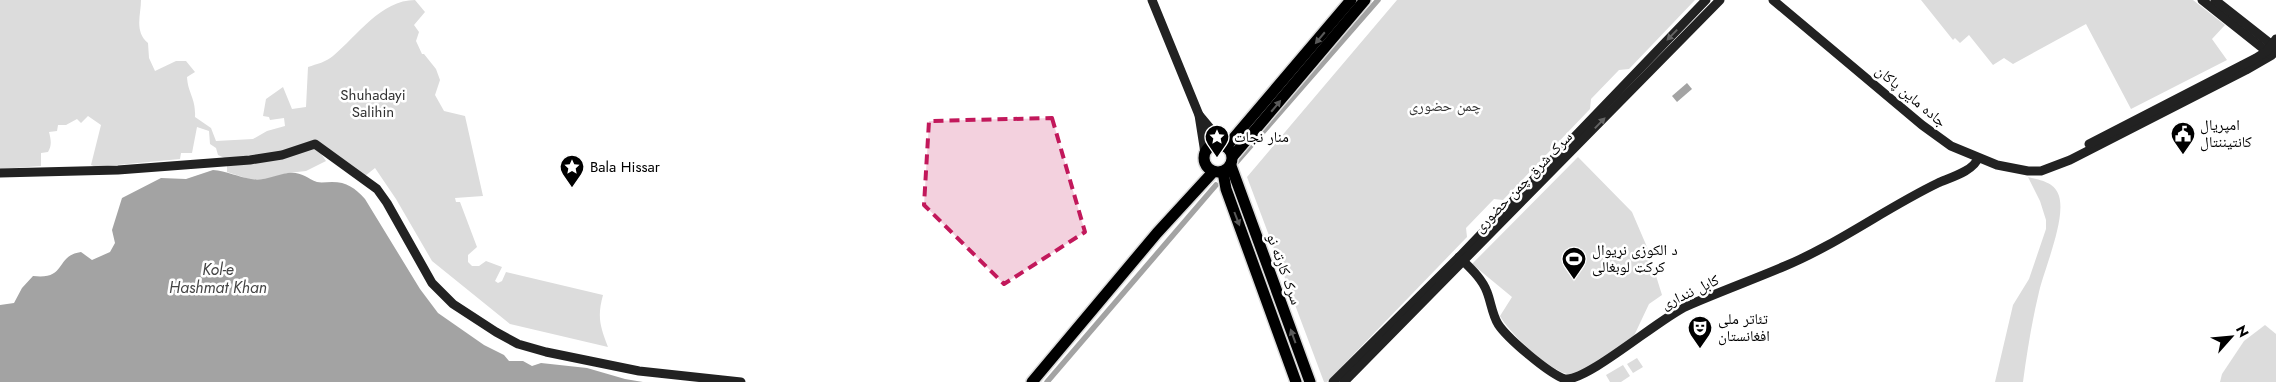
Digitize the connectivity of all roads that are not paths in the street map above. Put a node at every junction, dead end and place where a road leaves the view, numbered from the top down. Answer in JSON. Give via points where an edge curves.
{"nodes":[{"id":1,"x":1152,"y":0,"type":"edge"},
{"id":2,"x":1351,"y":0,"type":"edge"},
{"id":3,"x":1365,"y":0,"type":"edge"},
{"id":4,"x":1706,"y":0,"type":"edge"},
{"id":5,"x":1720,"y":0,"type":"edge"},
{"id":6,"x":1773,"y":0,"type":"edge"},
{"id":7,"x":2202,"y":0,"type":"edge"},
{"id":8,"x":2215,"y":0,"type":"edge"},
{"id":9,"x":2274,"y":50,"type":"edge"},
{"id":10,"x":1199,"y":115,"type":"junction"},
{"id":11,"x":1205,"y":153,"type":"junction"},
{"id":12,"x":1978,"y":158,"type":"junction"},
{"id":13,"x":1222,"y":161,"type":"junction"},
{"id":14,"x":0,"y":173,"type":"edge"},
{"id":15,"x":1461,"y":259,"type":"junction"},
{"id":16,"x":741,"y":382,"type":"edge"},
{"id":17,"x":1032,"y":382,"type":"edge"},
{"id":18,"x":1296,"y":382,"type":"edge"},
{"id":19,"x":1310,"y":382,"type":"edge"},
{"id":20,"x":1333,"y":382,"type":"edge"},
{"id":21,"x":1344,"y":382,"type":"edge"}],
"edges":[{"from":1,"to":10,"type":"main road"},
{"from":2,"to":13,"type":"highway","one_way":true},
{"from":13,"to":3,"type":"highway","one_way":true},
{"from":4,"to":15,"type":"main road","name":"سرک شرق چمن حضوری","one_way":true},
{"from":15,"to":5,"type":"main road","name":"سرک شرق چمن حضوری","one_way":true},
{"from":6,"to":12,"type":"main road","name":"جاده ماین پاکان","via":[[1922,126],[1951,146]]},
{"from":7,"to":9,"type":"main road"},
{"from":8,"to":9,"type":"main road"},
{"from":9,"to":12,"type":"main road","name":"جاده ماین پاکان","via":[[2166,112],[2041,171],[2028,171]]},
{"from":10,"to":11,"type":"main road"},
{"from":10,"to":13,"type":"main road"},
{"from":11,"to":13,"type":"highway"},
{"from":11,"to":13,"type":"highway","via":[[1215,144]]},
{"from":12,"to":15,"type":"main road","name":"کابل ننداری","via":[[1973,166],[1785,266],[1684,307],[1627,348],[1572,379],[1546,368],[1502,329],[1486,290]]},
{"from":13,"to":17,"type":"highway"},
{"from":13,"to":18,"type":"highway","name":"سرک کارته نو","one_way":true,"via":[[1226,189]]},
{"from":19,"to":13,"type":"highway","name":"سرک کارته نو","one_way":true},
{"from":14,"to":16,"type":"main road","via":[[118,170],[250,160],[282,155],[315,144],[377,189],[432,284],[453,304],[496,332],[518,344],[546,352],[639,371]]},
{"from":15,"to":20,"type":"main road","name":"سرک شرق چمن حضوری"},
{"from":15,"to":21,"type":"main road","name":"سرک شرق چمن حضوری"}]}
